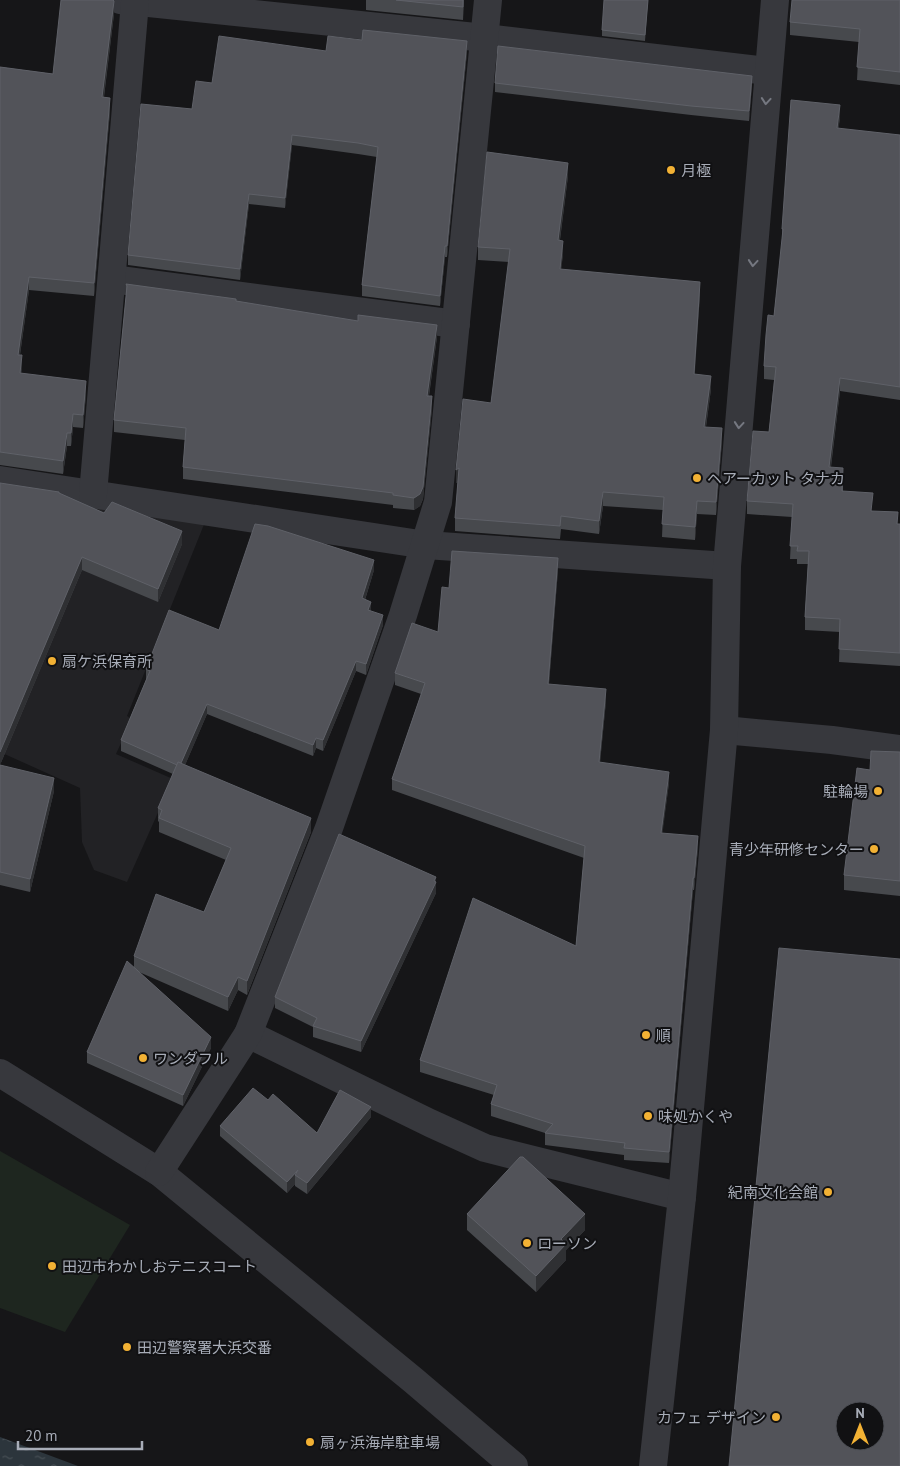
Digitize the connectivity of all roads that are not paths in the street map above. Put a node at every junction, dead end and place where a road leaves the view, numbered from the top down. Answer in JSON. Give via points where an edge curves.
{"nodes":[{"id":1,"x":488,"y":0,"type":"edge"},
{"id":2,"x":775,"y":0,"type":"edge"},
{"id":3,"x":128,"y":1,"type":"edge"},
{"id":4,"x":485,"y":38,"type":"junction"},
{"id":5,"x":768,"y":71,"type":"junction"},
{"id":6,"x":112,"y":280,"type":"junction"},
{"id":7,"x":456,"y":324,"type":"junction"},
{"id":8,"x":0,"y":480,"type":"edge"},
{"id":9,"x":93,"y":494,"type":"junction"},
{"id":10,"x":426,"y":545,"type":"junction"},
{"id":11,"x":727,"y":566,"type":"junction"},
{"id":12,"x":724,"y":730,"type":"junction"},
{"id":13,"x":900,"y":749,"type":"edge"},
{"id":14,"x":248,"y":1034,"type":"junction"},
{"id":15,"x":0,"y":1073,"type":"edge"},
{"id":16,"x":159,"y":1172,"type":"junction"},
{"id":17,"x":682,"y":1197,"type":"junction"},
{"id":18,"x":514,"y":1466,"type":"edge"},
{"id":19,"x":653,"y":1466,"type":"edge"}],
"edges":[{"from":1,"to":4,"type":"street"},
{"from":2,"to":5,"type":"street"},
{"from":3,"to":4,"type":"street"},
{"from":3,"to":6,"type":"street"},
{"from":4,"to":5,"type":"street"},
{"from":4,"to":7,"type":"street"},
{"from":5,"to":11,"type":"street","one_way":true},
{"from":6,"to":7,"type":"street"},
{"from":6,"to":9,"type":"street"},
{"from":7,"to":10,"type":"street","via":[[438,502]]},
{"from":8,"to":9,"type":"street"},
{"from":9,"to":10,"type":"street"},
{"from":10,"to":11,"type":"street"},
{"from":10,"to":14,"type":"street","via":[[329,828]]},
{"from":11,"to":12,"type":"street"},
{"from":12,"to":13,"type":"street"},
{"from":12,"to":17,"type":"street"},
{"from":14,"to":16,"type":"street"},
{"from":14,"to":17,"type":"street","via":[[485,1148]]},
{"from":15,"to":16,"type":"street"},
{"from":16,"to":18,"type":"street"},
{"from":17,"to":19,"type":"street"}]}
